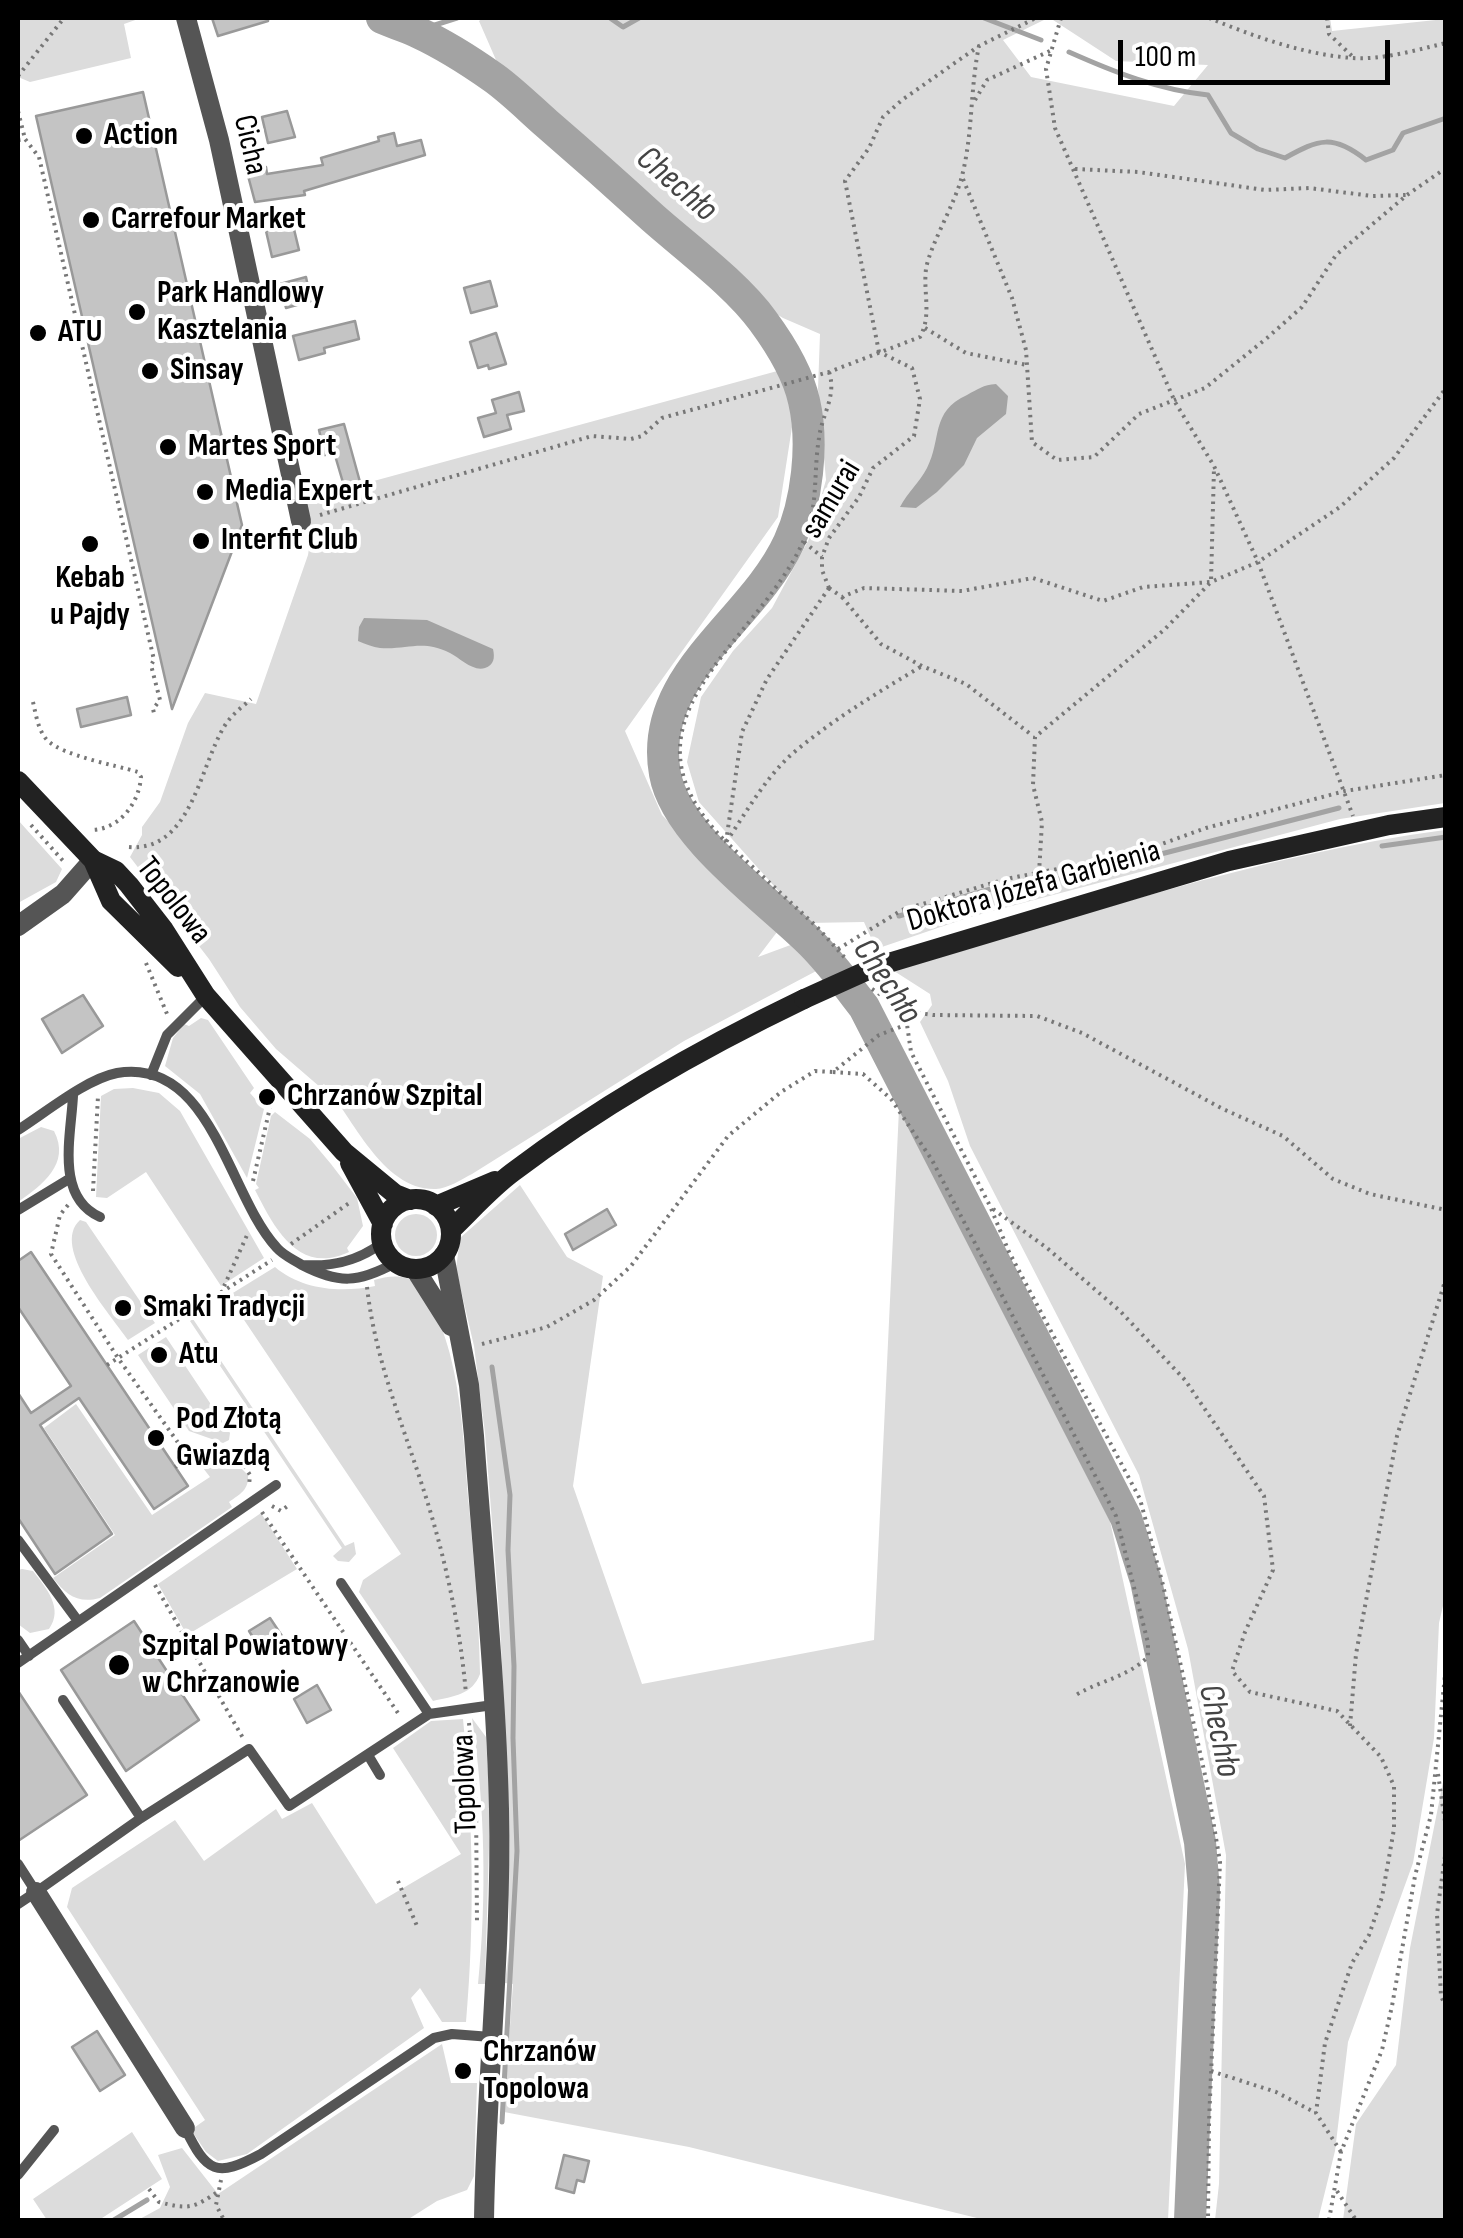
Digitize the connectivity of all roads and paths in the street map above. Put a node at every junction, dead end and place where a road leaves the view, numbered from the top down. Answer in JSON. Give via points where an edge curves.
{"nodes":[{"id":1,"x":64,"y":18,"type":"edge"},
{"id":2,"x":186,"y":18,"type":"edge"},
{"id":3,"x":1036,"y":18,"type":"edge"},
{"id":4,"x":1061,"y":18,"type":"edge"},
{"id":5,"x":1209,"y":18,"type":"edge"},
{"id":6,"x":1327,"y":18,"type":"edge"},
{"id":7,"x":1446,"y":43,"type":"edge"},
{"id":8,"x":979,"y":46,"type":"junction"},
{"id":9,"x":1052,"y":50,"type":"junction"},
{"id":10,"x":1354,"y":58,"type":"junction"},
{"id":11,"x":18,"y":76,"type":"edge"},
{"id":12,"x":973,"y":104,"type":"junction"},
{"id":13,"x":18,"y":111,"type":"edge"},
{"id":14,"x":24,"y":139,"type":"junction"},
{"id":15,"x":18,"y":140,"type":"edge"},
{"id":16,"x":1446,"y":168,"type":"edge"},
{"id":17,"x":1075,"y":169,"type":"junction"},
{"id":18,"x":962,"y":177,"type":"junction"},
{"id":19,"x":1407,"y":195,"type":"junction"},
{"id":20,"x":925,"y":328,"type":"junction"},
{"id":21,"x":880,"y":352,"type":"junction"},
{"id":22,"x":1028,"y":365,"type":"junction"},
{"id":23,"x":829,"y":372,"type":"junction"},
{"id":24,"x":1446,"y":388,"type":"edge"},
{"id":25,"x":1175,"y":402,"type":"junction"},
{"id":26,"x":1214,"y":466,"type":"junction"},
{"id":27,"x":301,"y":521,"type":"joint"},
{"id":28,"x":804,"y":542,"type":"junction"},
{"id":29,"x":822,"y":557,"type":"junction"},
{"id":30,"x":1258,"y":562,"type":"junction"},
{"id":31,"x":1211,"y":582,"type":"junction"},
{"id":32,"x":829,"y":588,"type":"junction"},
{"id":33,"x":842,"y":598,"type":"junction"},
{"id":34,"x":922,"y":666,"type":"junction"},
{"id":35,"x":251,"y":699,"type":"dead end"},
{"id":36,"x":33,"y":702,"type":"dead end"},
{"id":37,"x":154,"y":717,"type":"dead end"},
{"id":38,"x":1035,"y":738,"type":"junction"},
{"id":39,"x":1446,"y":775,"type":"edge"},
{"id":40,"x":18,"y":781,"type":"edge"},
{"id":41,"x":1345,"y":790,"type":"junction"},
{"id":42,"x":1446,"y":817,"type":"edge"},
{"id":43,"x":1354,"y":820,"type":"dead end"},
{"id":44,"x":116,"y":823,"type":"dead end"},
{"id":45,"x":726,"y":842,"type":"junction"},
{"id":46,"x":129,"y":847,"type":"dead end"},
{"id":47,"x":94,"y":860,"type":"junction"},
{"id":48,"x":1038,"y":872,"type":"junction"},
{"id":49,"x":18,"y":926,"type":"edge"},
{"id":50,"x":838,"y":948,"type":"junction"},
{"id":51,"x":141,"y":954,"type":"dead end"},
{"id":52,"x":847,"y":960,"type":"dead end"},
{"id":53,"x":870,"y":974,"type":"junction"},
{"id":54,"x":202,"y":991,"type":"junction"},
{"id":55,"x":906,"y":1011,"type":"junction"},
{"id":56,"x":168,"y":1018,"type":"dead end"},
{"id":57,"x":908,"y":1024,"type":"junction"},
{"id":58,"x":833,"y":1072,"type":"junction"},
{"id":59,"x":150,"y":1075,"type":"junction"},
{"id":60,"x":105,"y":1089,"type":"dead end"},
{"id":61,"x":73,"y":1096,"type":"junction"},
{"id":62,"x":271,"y":1103,"type":"dead end"},
{"id":63,"x":18,"y":1130,"type":"edge"},
{"id":64,"x":344,"y":1152,"type":"junction"},
{"id":65,"x":510,"y":1174,"type":"junction"},
{"id":66,"x":69,"y":1179,"type":"junction"},
{"id":67,"x":252,"y":1185,"type":"dead end"},
{"id":68,"x":359,"y":1197,"type":"dead end"},
{"id":69,"x":77,"y":1199,"type":"junction"},
{"id":70,"x":410,"y":1200,"type":"junction"},
{"id":71,"x":436,"y":1206,"type":"junction"},
{"id":72,"x":990,"y":1206,"type":"junction"},
{"id":73,"x":18,"y":1210,"type":"edge"},
{"id":74,"x":1445,"y":1210,"type":"edge"},
{"id":75,"x":100,"y":1217,"type":"dead end"},
{"id":76,"x":1446,"y":1218,"type":"edge"},
{"id":77,"x":450,"y":1230,"type":"junction"},
{"id":78,"x":382,"y":1233,"type":"junction"},
{"id":79,"x":258,"y":1244,"type":"dead end"},
{"id":80,"x":265,"y":1252,"type":"dead end"},
{"id":81,"x":444,"y":1255,"type":"junction"},
{"id":82,"x":276,"y":1256,"type":"junction"},
{"id":83,"x":302,"y":1264,"type":"junction"},
{"id":84,"x":280,"y":1266,"type":"dead end"},
{"id":85,"x":405,"y":1266,"type":"junction"},
{"id":86,"x":1446,"y":1278,"type":"edge"},
{"id":87,"x":355,"y":1287,"type":"dead end"},
{"id":88,"x":221,"y":1292,"type":"junction"},
{"id":89,"x":462,"y":1348,"type":"junction"},
{"id":90,"x":118,"y":1358,"type":"junction"},
{"id":91,"x":107,"y":1366,"type":"dead end"},
{"id":92,"x":192,"y":1456,"type":"junction"},
{"id":93,"x":175,"y":1466,"type":"dead end"},
{"id":94,"x":276,"y":1485,"type":"dead end"},
{"id":95,"x":248,"y":1490,"type":"dead end"},
{"id":96,"x":289,"y":1505,"type":"dead end"},
{"id":97,"x":20,"y":1548,"type":"edge"},
{"id":98,"x":154,"y":1582,"type":"dead end"},
{"id":99,"x":341,"y":1583,"type":"dead end"},
{"id":100,"x":78,"y":1621,"type":"junction"},
{"id":101,"x":18,"y":1640,"type":"edge"},
{"id":102,"x":29,"y":1656,"type":"junction"},
{"id":103,"x":18,"y":1663,"type":"edge"},
{"id":104,"x":1446,"y":1665,"type":"edge"},
{"id":105,"x":1076,"y":1696,"type":"dead end"},
{"id":106,"x":63,"y":1700,"type":"dead end"},
{"id":107,"x":493,"y":1704,"type":"junction"},
{"id":108,"x":467,"y":1708,"type":"junction"},
{"id":109,"x":429,"y":1714,"type":"junction"},
{"id":110,"x":1350,"y":1726,"type":"junction"},
{"id":111,"x":408,"y":1728,"type":"junction"},
{"id":112,"x":250,"y":1749,"type":"junction"},
{"id":113,"x":368,"y":1755,"type":"junction"},
{"id":114,"x":1438,"y":1770,"type":"junction"},
{"id":115,"x":380,"y":1774,"type":"dead end"},
{"id":116,"x":141,"y":1818,"type":"junction"},
{"id":117,"x":1446,"y":1828,"type":"edge"},
{"id":118,"x":1446,"y":1849,"type":"edge"},
{"id":119,"x":18,"y":1864,"type":"edge"},
{"id":120,"x":398,"y":1881,"type":"dead end"},
{"id":121,"x":36,"y":1892,"type":"junction"},
{"id":122,"x":18,"y":1904,"type":"edge"},
{"id":123,"x":417,"y":1926,"type":"dead end"},
{"id":124,"x":477,"y":1931,"type":"dead end"},
{"id":125,"x":1446,"y":2006,"type":"edge"},
{"id":126,"x":491,"y":2038,"type":"junction"},
{"id":127,"x":1211,"y":2071,"type":"junction"},
{"id":128,"x":1316,"y":2114,"type":"junction"},
{"id":129,"x":185,"y":2128,"type":"joint"},
{"id":130,"x":54,"y":2130,"type":"dead end"},
{"id":131,"x":1342,"y":2152,"type":"junction"},
{"id":132,"x":223,"y":2170,"type":"junction"},
{"id":133,"x":18,"y":2174,"type":"edge"},
{"id":134,"x":149,"y":2189,"type":"dead end"},
{"id":135,"x":1336,"y":2190,"type":"junction"},
{"id":136,"x":219,"y":2191,"type":"junction"},
{"id":137,"x":224,"y":2220,"type":"edge"},
{"id":138,"x":484,"y":2220,"type":"edge"},
{"id":139,"x":1208,"y":2220,"type":"edge"},
{"id":140,"x":1329,"y":2220,"type":"edge"},
{"id":141,"x":1356,"y":2220,"type":"edge"}],
"edges":[{"from":1,"to":11,"type":"path"},
{"from":2,"to":27,"type":"street","name":"Cicha"},
{"from":3,"to":8,"type":"path"},
{"from":4,"to":9,"type":"path"},
{"from":5,"to":10,"type":"path"},
{"from":6,"to":10,"type":"path","via":[[1329,34]]},
{"from":7,"to":10,"type":"path"},
{"from":8,"to":12,"type":"path"},
{"from":8,"to":21,"type":"path","via":[[883,118],[845,180]]},
{"from":9,"to":12,"type":"path","via":[[988,80]]},
{"from":9,"to":17,"type":"path","via":[[1047,91]]},
{"from":12,"to":18,"type":"path"},
{"from":13,"to":14,"type":"path"},
{"from":14,"to":15,"type":"path"},
{"from":14,"to":37,"type":"path","via":[[39,157],[154,660],[160,700]]},
{"from":16,"to":19,"type":"path"},
{"from":17,"to":19,"type":"path","via":[[1265,190]]},
{"from":17,"to":25,"type":"path"},
{"from":18,"to":20,"type":"path","via":[[926,268]]},
{"from":18,"to":22,"type":"path","via":[[1012,298]]},
{"from":19,"to":25,"type":"path","via":[[1336,254],[1302,307],[1204,388]]},
{"from":20,"to":21,"type":"path","via":[[920,337]]},
{"from":20,"to":22,"type":"path","via":[[966,353]]},
{"from":21,"to":23,"type":"path"},
{"from":21,"to":29,"type":"path","name":"samurai","via":[[912,368],[920,398],[914,436],[873,468]]},
{"from":22,"to":25,"type":"path","via":[[1032,442],[1057,460],[1094,458],[1139,414]]},
{"from":23,"to":27,"type":"path","via":[[662,418],[632,439],[592,436]]},
{"from":23,"to":28,"type":"path","via":[[833,385],[819,438],[817,496]]},
{"from":24,"to":30,"type":"path","via":[[1394,458],[1340,508]]},
{"from":25,"to":26,"type":"path"},
{"from":26,"to":30,"type":"path"},
{"from":26,"to":31,"type":"path"},
{"from":28,"to":29,"type":"path"},
{"from":28,"to":45,"type":"path","via":[[709,672],[686,718],[681,774],[692,802]]},
{"from":29,"to":32,"type":"path","name":"samurai"},
{"from":30,"to":31,"type":"path"},
{"from":30,"to":41,"type":"path"},
{"from":31,"to":33,"type":"path","via":[[1143,587],[1103,601],[1033,578],[962,590],[864,588]]},
{"from":31,"to":38,"type":"path"},
{"from":32,"to":33,"type":"path"},
{"from":32,"to":45,"type":"path","via":[[767,679],[742,732]]},
{"from":33,"to":34,"type":"path","via":[[881,644]]},
{"from":34,"to":38,"type":"path","via":[[966,684]]},
{"from":34,"to":45,"type":"path","via":[[868,696],[792,754]]},
{"from":35,"to":46,"type":"path","via":[[223,728],[182,820],[151,846]]},
{"from":36,"to":44,"type":"path","via":[[47,740],[138,772],[136,798]]},
{"from":38,"to":48,"type":"path","via":[[1033,785],[1042,822]]},
{"from":39,"to":41,"type":"path"},
{"from":40,"to":47,"type":"main road","name":"Topolowa"},
{"from":41,"to":43,"type":"path"},
{"from":41,"to":48,"type":"path","via":[[1134,854]]},
{"from":42,"to":53,"type":"main road","name":"Doktora Józefa Garbienia","via":[[1229,861]]},
{"from":45,"to":50,"type":"path"},
{"from":47,"to":49,"type":"street","via":[[63,894]]},
{"from":47,"to":54,"type":"main road","name":"Topolowa","via":[[129,885]]},
{"from":48,"to":50,"type":"path","via":[[902,910]]},
{"from":50,"to":52,"type":"path"},
{"from":51,"to":56,"type":"path"},
{"from":53,"to":55,"type":"path","via":[[876,993]]},
{"from":53,"to":65,"type":"main road","name":"Doktora Józefa Garbienia","bridge":true,"via":[[804,998],[694,1053]]},
{"from":54,"to":59,"type":"lane","via":[[167,1035]]},
{"from":54,"to":64,"type":"main road","name":"Topolowa"},
{"from":55,"to":57,"type":"path"},
{"from":55,"to":74,"type":"path","via":[[1037,1016],[1283,1136],[1333,1179]]},
{"from":57,"to":58,"type":"path","via":[[879,1036]]},
{"from":57,"to":72,"type":"path","via":[[911,1052]]},
{"from":58,"to":89,"type":"path","via":[[815,1072],[792,1085],[728,1136],[631,1266],[594,1300],[547,1327]]},
{"from":58,"to":105,"type":"path","via":[[863,1074],[932,1160],[1116,1516],[1148,1657],[1132,1673]]},
{"from":59,"to":61,"type":"lane","via":[[118,1073]]},
{"from":59,"to":82,"type":"lane","via":[[192,1100]]},
{"from":60,"to":69,"type":"path","via":[[98,1094],[93,1193]]},
{"from":61,"to":63,"type":"lane"},
{"from":61,"to":66,"type":"lane"},
{"from":62,"to":67,"type":"path"},
{"from":64,"to":70,"type":"main road","name":"Topolowa"},
{"from":64,"to":78,"type":"main road","name":"Topolowa"},
{"from":65,"to":71,"type":"main road","name":"Doktora Józefa Garbienia"},
{"from":65,"to":77,"type":"main road","name":"Doktora Józefa Garbienia"},
{"from":66,"to":69,"type":"lane"},
{"from":66,"to":73,"type":"lane"},
{"from":68,"to":82,"type":"path"},
{"from":69,"to":75,"type":"lane"},
{"from":69,"to":90,"type":"path","via":[[60,1215],[52,1254]]},
{"from":70,"to":71,"type":"main road"},
{"from":70,"to":78,"type":"main road","via":[[398,1204]]},
{"from":71,"to":77,"type":"main road"},
{"from":72,"to":110,"type":"path","via":[[1047,1248],[1185,1380],[1264,1496],[1273,1570],[1232,1671],[1250,1692],[1337,1711]]},
{"from":72,"to":127,"type":"path","via":[[1140,1498],[1163,1585],[1220,1862]]},
{"from":74,"to":76,"type":"path"},
{"from":77,"to":81,"type":"main road"},
{"from":78,"to":83,"type":"lane","via":[[358,1258]]},
{"from":78,"to":85,"type":"main road"},
{"from":79,"to":88,"type":"path","via":[[250,1229]]},
{"from":80,"to":82,"type":"path"},
{"from":81,"to":85,"type":"main road","via":[[431,1266]]},
{"from":81,"to":89,"type":"street","name":"Topolowa"},
{"from":82,"to":83,"type":"lane"},
{"from":82,"to":84,"type":"path"},
{"from":82,"to":88,"type":"path"},
{"from":83,"to":85,"type":"lane","via":[[316,1274],[347,1279]]},
{"from":85,"to":89,"type":"street","name":"Topolowa","via":[[436,1298]]},
{"from":86,"to":110,"type":"path","via":[[1398,1436],[1356,1654]]},
{"from":87,"to":108,"type":"path","via":[[366,1285],[380,1368],[438,1538]]},
{"from":88,"to":90,"type":"path"},
{"from":89,"to":107,"type":"street","name":"Topolowa"},
{"from":90,"to":91,"type":"path"},
{"from":90,"to":92,"type":"path"},
{"from":92,"to":93,"type":"path"},
{"from":92,"to":95,"type":"path","via":[[245,1467]]},
{"from":94,"to":100,"type":"lane"},
{"from":96,"to":111,"type":"path","via":[[261,1510]]},
{"from":97,"to":100,"type":"lane"},
{"from":98,"to":112,"type":"path"},
{"from":99,"to":109,"type":"lane"},
{"from":100,"to":102,"type":"lane"},
{"from":101,"to":102,"type":"lane"},
{"from":102,"to":103,"type":"lane"},
{"from":104,"to":114,"type":"path"},
{"from":106,"to":116,"type":"lane"},
{"from":107,"to":108,"type":"lane"},
{"from":107,"to":126,"type":"street","name":"Topolowa","via":[[498,1947]]},
{"from":108,"to":109,"type":"lane"},
{"from":108,"to":124,"type":"path"},
{"from":109,"to":111,"type":"lane"},
{"from":110,"to":128,"type":"path","via":[[1381,1756],[1394,1786],[1394,1829],[1370,1935],[1352,1964],[1325,2042]]},
{"from":111,"to":113,"type":"lane"},
{"from":112,"to":113,"type":"lane","via":[[290,1806]]},
{"from":112,"to":116,"type":"lane"},
{"from":113,"to":115,"type":"lane"},
{"from":114,"to":117,"type":"path"},
{"from":114,"to":131,"type":"path","via":[[1382,2050]]},
{"from":116,"to":121,"type":"lane"},
{"from":118,"to":125,"type":"path","via":[[1437,1914]]},
{"from":119,"to":121,"type":"lane"},
{"from":120,"to":123,"type":"path"},
{"from":121,"to":122,"type":"lane"},
{"from":121,"to":129,"type":"street"},
{"from":126,"to":132,"type":"lane","via":[[434,2038],[261,2154]]},
{"from":126,"to":138,"type":"street","name":"Topolowa"},
{"from":127,"to":128,"type":"path","via":[[1276,2092]]},
{"from":127,"to":139,"type":"path"},
{"from":128,"to":131,"type":"path"},
{"from":129,"to":132,"type":"lane","via":[[199,2156]]},
{"from":130,"to":133,"type":"lane"},
{"from":131,"to":135,"type":"path"},
{"from":132,"to":136,"type":"path"},
{"from":134,"to":136,"type":"path","via":[[159,2202],[186,2208]]},
{"from":135,"to":140,"type":"path"},
{"from":135,"to":141,"type":"path"},
{"from":136,"to":137,"type":"path","via":[[216,2206]]}]}
